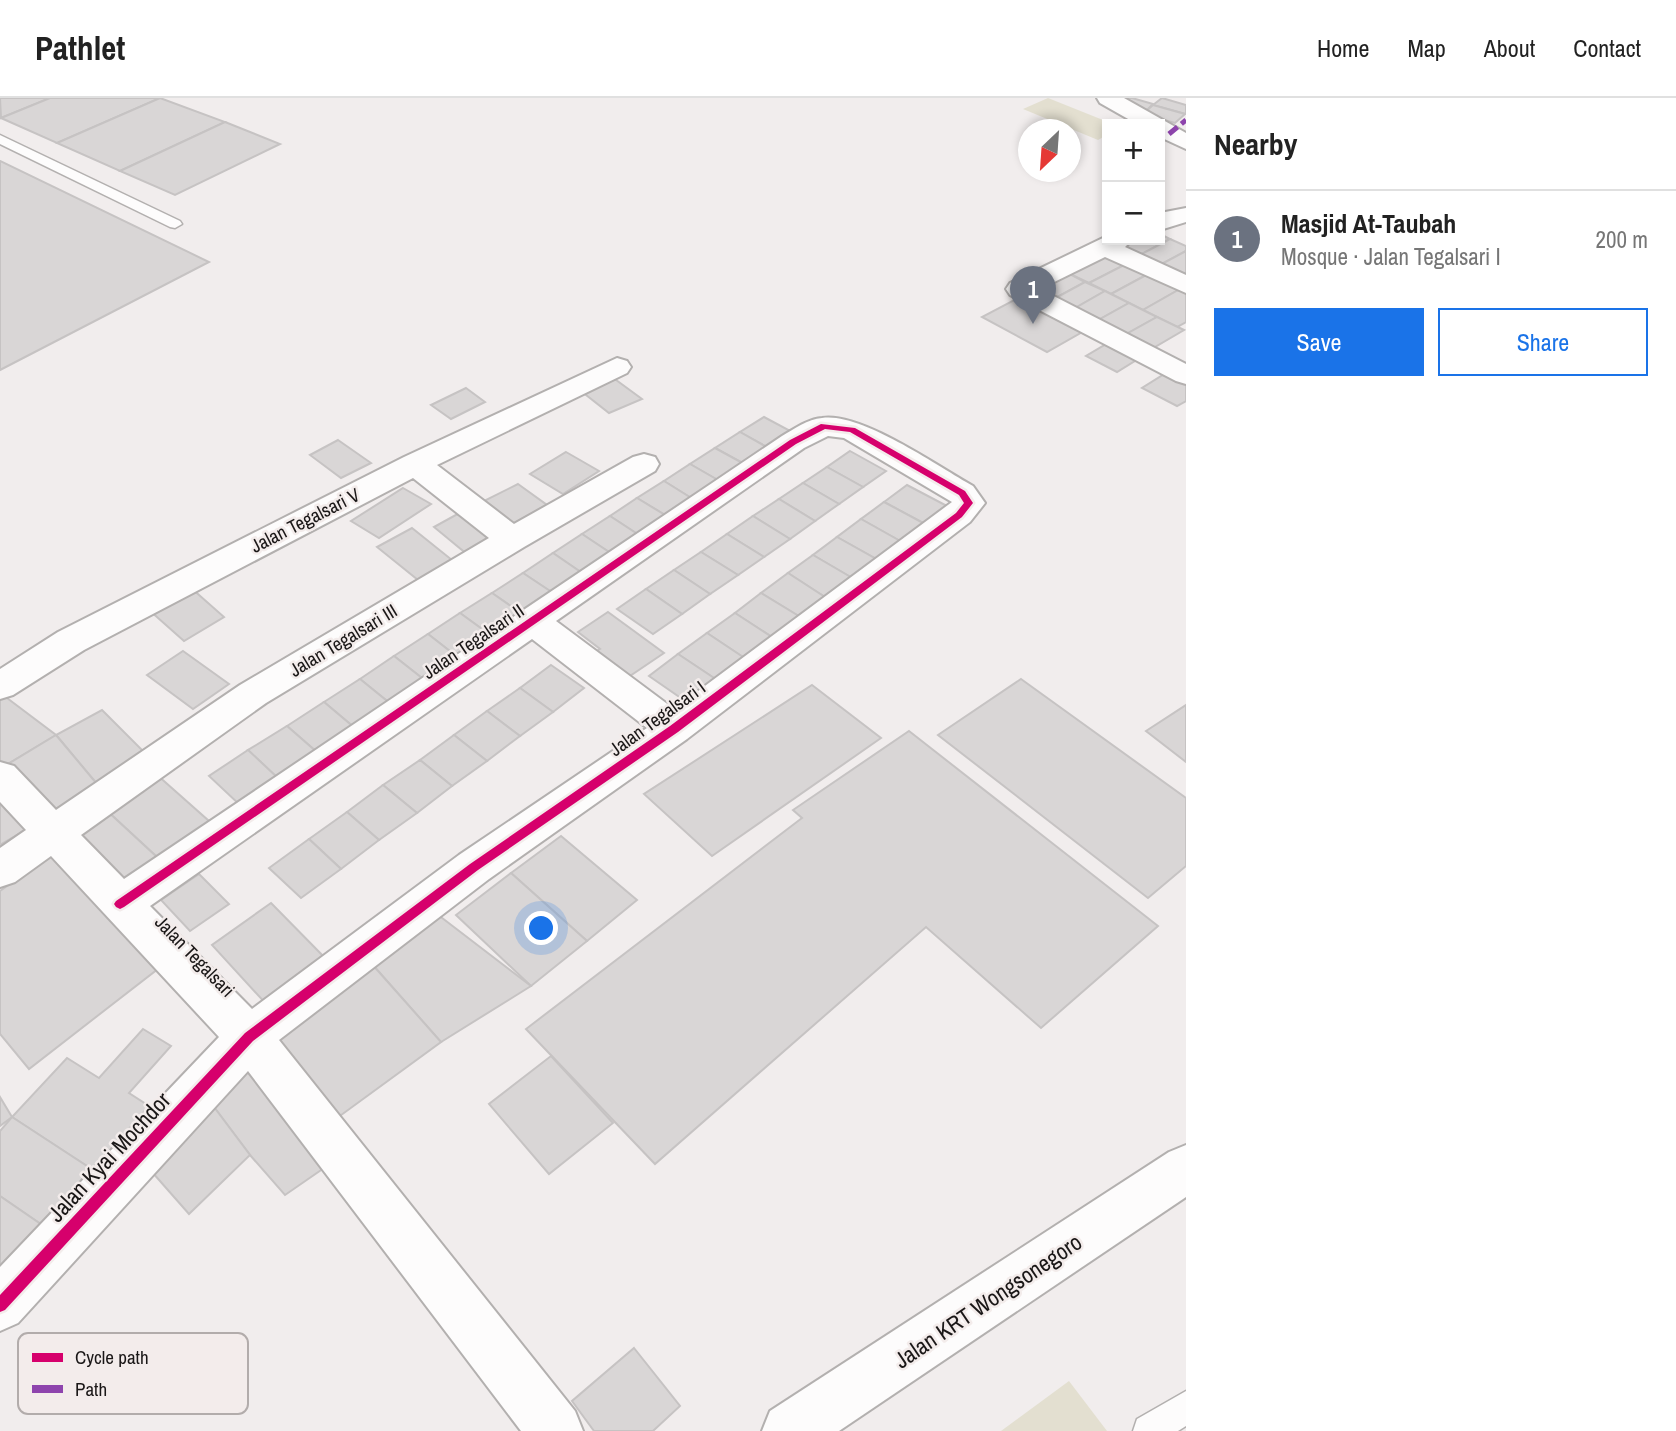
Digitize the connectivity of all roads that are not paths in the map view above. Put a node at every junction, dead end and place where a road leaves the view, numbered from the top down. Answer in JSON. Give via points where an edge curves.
{"nodes":[{"id":1,"x":1108,"y":98,"type":"edge"},
{"id":2,"x":1171,"y":130,"type":"edge"},
{"id":3,"x":0,"y":139,"type":"edge"},
{"id":4,"x":1186,"y":215,"type":"edge"},
{"id":5,"x":1165,"y":220,"type":"edge"},
{"id":6,"x":175,"y":224,"type":"dead end"},
{"id":7,"x":1108,"y":245,"type":"edge"},
{"id":8,"x":1116,"y":245,"type":"edge"},
{"id":9,"x":1186,"y":285,"type":"edge"},
{"id":10,"x":617,"y":367,"type":"dead end"},
{"id":11,"x":1186,"y":375,"type":"edge"},
{"id":12,"x":852,"y":430,"type":"joint"},
{"id":13,"x":415,"y":464,"type":"junction"},
{"id":14,"x":644,"y":464,"type":"dead end"},
{"id":15,"x":512,"y":539,"type":"junction"},
{"id":16,"x":532,"y":621,"type":"junction"},
{"id":17,"x":0,"y":686,"type":"edge"},
{"id":18,"x":674,"y":729,"type":"junction"},
{"id":19,"x":0,"y":777,"type":"edge"},
{"id":20,"x":53,"y":833,"type":"junction"},
{"id":21,"x":0,"y":870,"type":"edge"},
{"id":22,"x":120,"y":904,"type":"junction"},
{"id":23,"x":249,"y":1037,"type":"junction"},
{"id":24,"x":1186,"y":1169,"type":"edge"},
{"id":25,"x":0,"y":1305,"type":"edge"},
{"id":26,"x":1186,"y":1408,"type":"edge"},
{"id":27,"x":800,"y":1429,"type":"edge"},
{"id":28,"x":555,"y":1431,"type":"edge"},
{"id":29,"x":1149,"y":1431,"type":"edge"}],
"edges":[{"from":1,"to":2,"type":"street"},
{"from":3,"to":6,"type":"lane"},
{"from":4,"to":5,"type":"street"},
{"from":7,"to":11,"type":"street","via":[[1019,289]]},
{"from":8,"to":9,"type":"street"},
{"from":10,"to":13,"type":"street","name":"Jalan Tegalsari V"},
{"from":12,"to":16,"type":"street","name":"Jalan Tegalsari II","via":[[824,426],[793,442]]},
{"from":12,"to":18,"type":"street","name":"Jalan Tegalsari I","via":[[962,494],[969,503]]},
{"from":13,"to":15,"type":"street"},
{"from":13,"to":17,"type":"street","name":"Jalan Tegalsari V","via":[[71,641]]},
{"from":14,"to":15,"type":"street","name":"Jalan Tegalsari III"},
{"from":15,"to":20,"type":"street","name":"Jalan Tegalsari III","via":[[253,694]]},
{"from":16,"to":18,"type":"street"},
{"from":16,"to":22,"type":"street","name":"Jalan Tegalsari II"},
{"from":18,"to":23,"type":"street","name":"Jalan Tegalsari I","via":[[474,867]]},
{"from":19,"to":20,"type":"street","name":"Jalan Tegalsari"},
{"from":20,"to":21,"type":"street"},
{"from":20,"to":22,"type":"street","name":"Jalan Tegalsari"},
{"from":22,"to":23,"type":"street","name":"Jalan Tegalsari"},
{"from":23,"to":25,"type":"street","name":"Jalan Kyai Mochdor"},
{"from":23,"to":28,"type":"street","name":"Jalan Tegalsari"},
{"from":24,"to":27,"type":"street","name":"Jalan KRT Wongsonegoro"},
{"from":26,"to":29,"type":"lane"}]}
